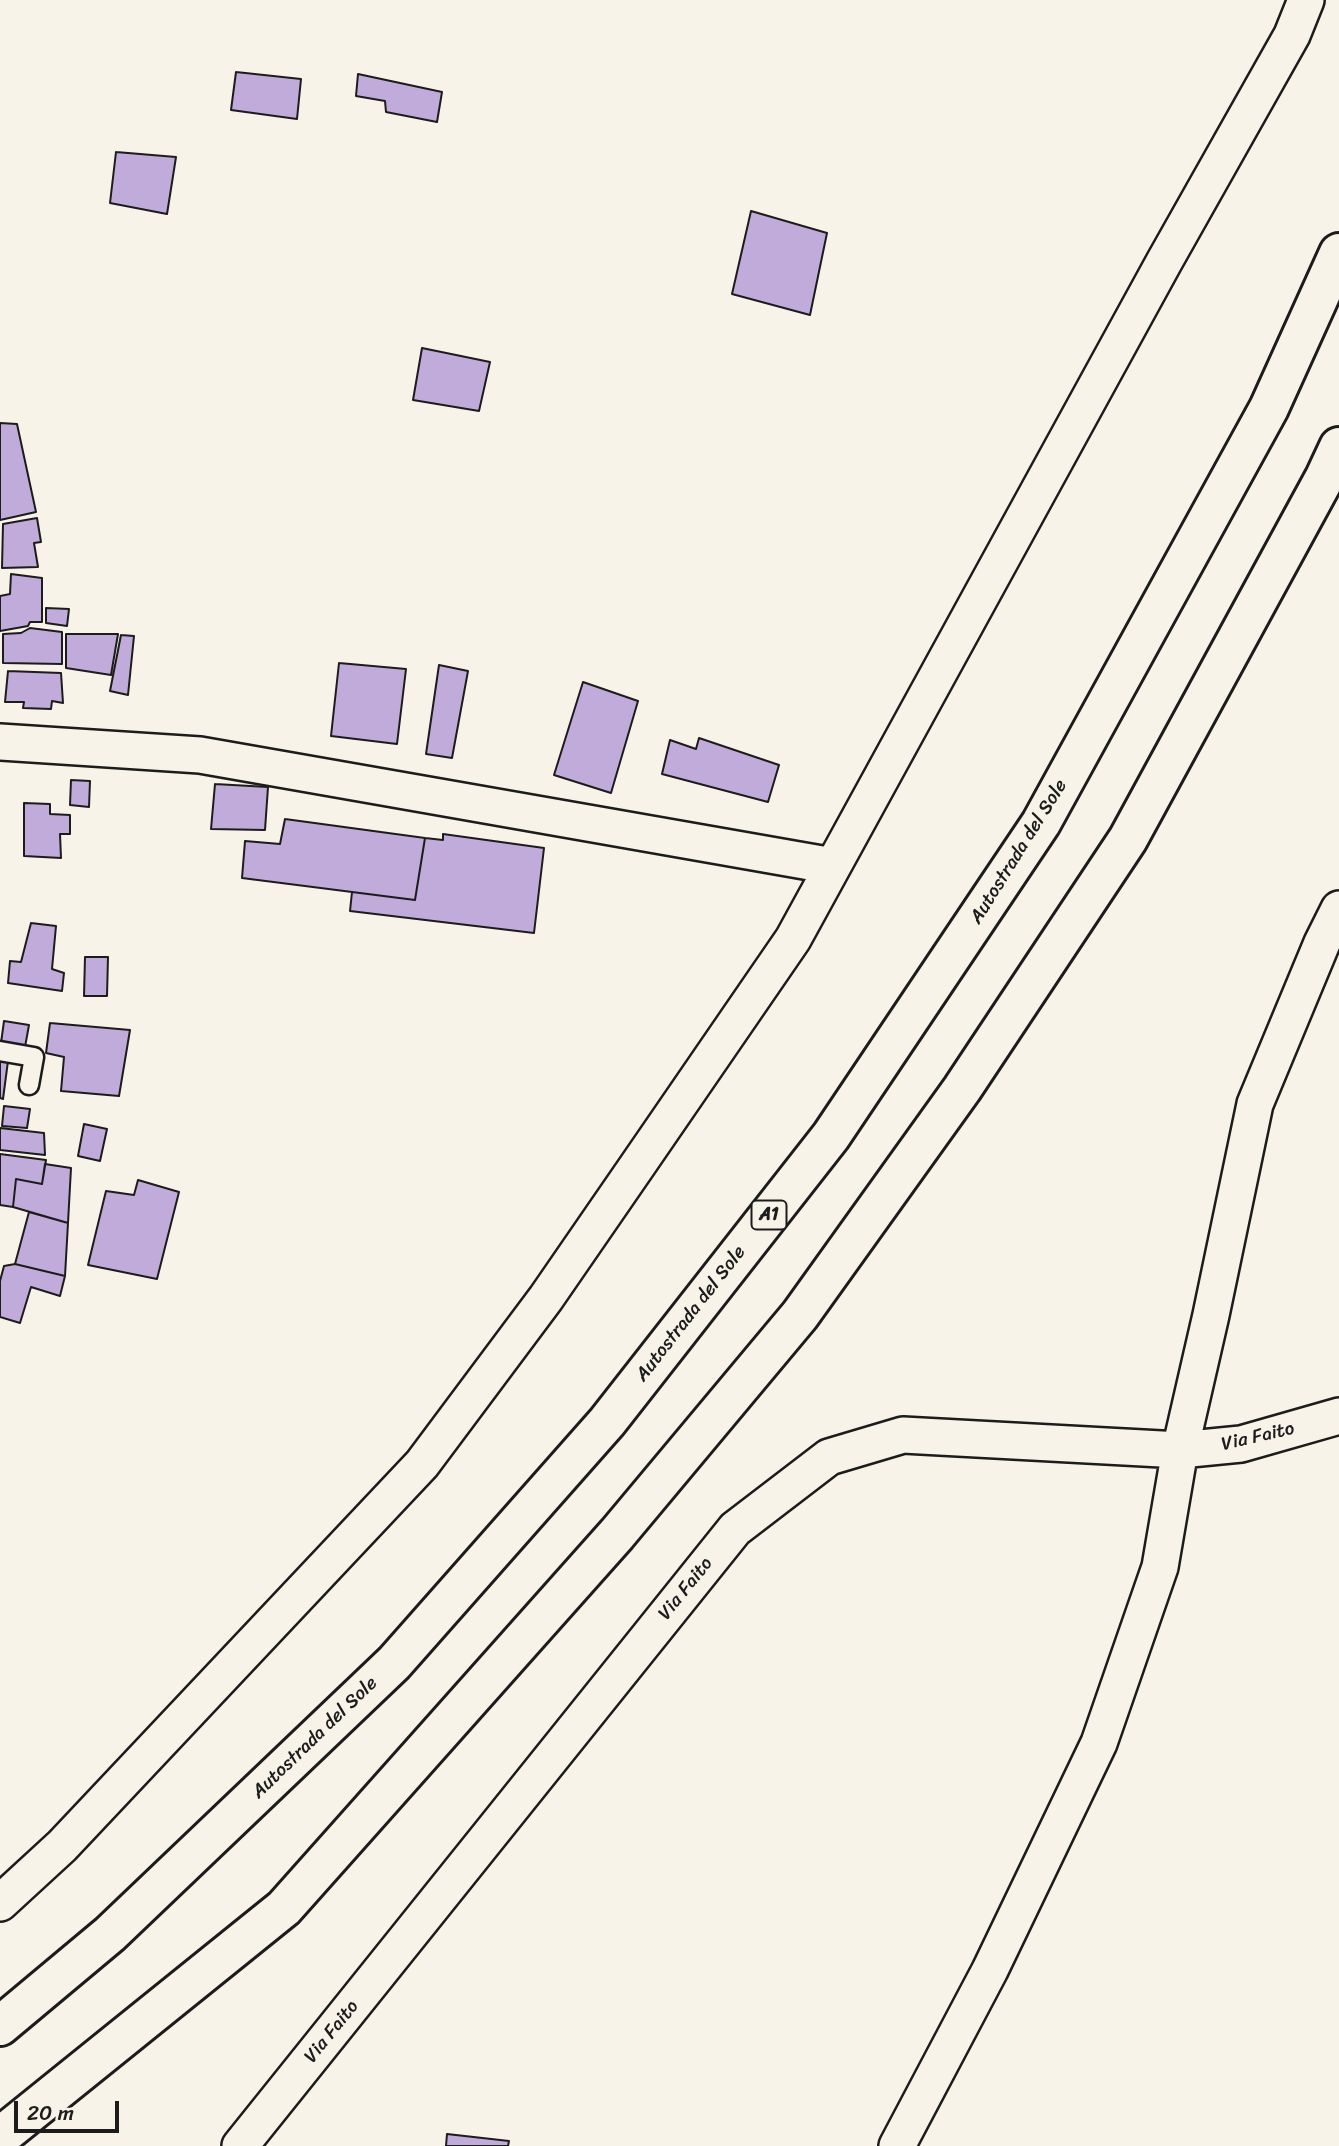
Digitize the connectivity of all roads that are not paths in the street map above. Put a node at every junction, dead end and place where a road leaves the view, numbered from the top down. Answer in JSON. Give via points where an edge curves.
{"nodes":[{"id":1,"x":1306,"y":0,"type":"edge"},
{"id":2,"x":1339,"y":253,"type":"edge"},
{"id":3,"x":1339,"y":447,"type":"edge"},
{"id":4,"x":2,"y":735,"type":"edge"},
{"id":5,"x":832,"y":866,"type":"junction"},
{"id":6,"x":1339,"y":909,"type":"edge"},
{"id":7,"x":0,"y":1051,"type":"edge"},
{"id":8,"x":29,"y":1085,"type":"dead end"},
{"id":9,"x":1339,"y":1416,"type":"edge"},
{"id":10,"x":1180,"y":1450,"type":"junction"},
{"id":11,"x":0,"y":1903,"type":"edge"},
{"id":12,"x":0,"y":2026,"type":"edge"},
{"id":13,"x":0,"y":2137,"type":"edge"},
{"id":14,"x":240,"y":2146,"type":"edge"},
{"id":15,"x":897,"y":2146,"type":"edge"}],
"edges":[{"from":1,"to":5,"type":"street","via":[[1292,36]]},
{"from":2,"to":12,"type":"highway","name":"Autostrada del Sole","number":"A1","via":[[1269,408],[1041,823],[831,1136],[607,1422],[394,1663],[110,1934]]},
{"from":3,"to":13,"type":"highway","via":[[1128,839],[962,1089],[800,1315],[617,1534],[284,1908]]},
{"from":4,"to":5,"type":"street","via":[[200,755]]},
{"from":5,"to":11,"type":"street","via":[[793,939],[546,1298],[422,1464],[62,1846]]},
{"from":6,"to":10,"type":"street","via":[[1255,1104]]},
{"from":7,"to":8,"type":"lane","via":[[34,1056]]},
{"from":9,"to":10,"type":"street","name":"Via Faito","via":[[1241,1444]]},
{"from":10,"to":14,"type":"street","name":"Via Faito","via":[[903,1435],[829,1457],[735,1529]]},
{"from":10,"to":15,"type":"street","via":[[1160,1567],[1099,1743],[990,1970]]}]}
